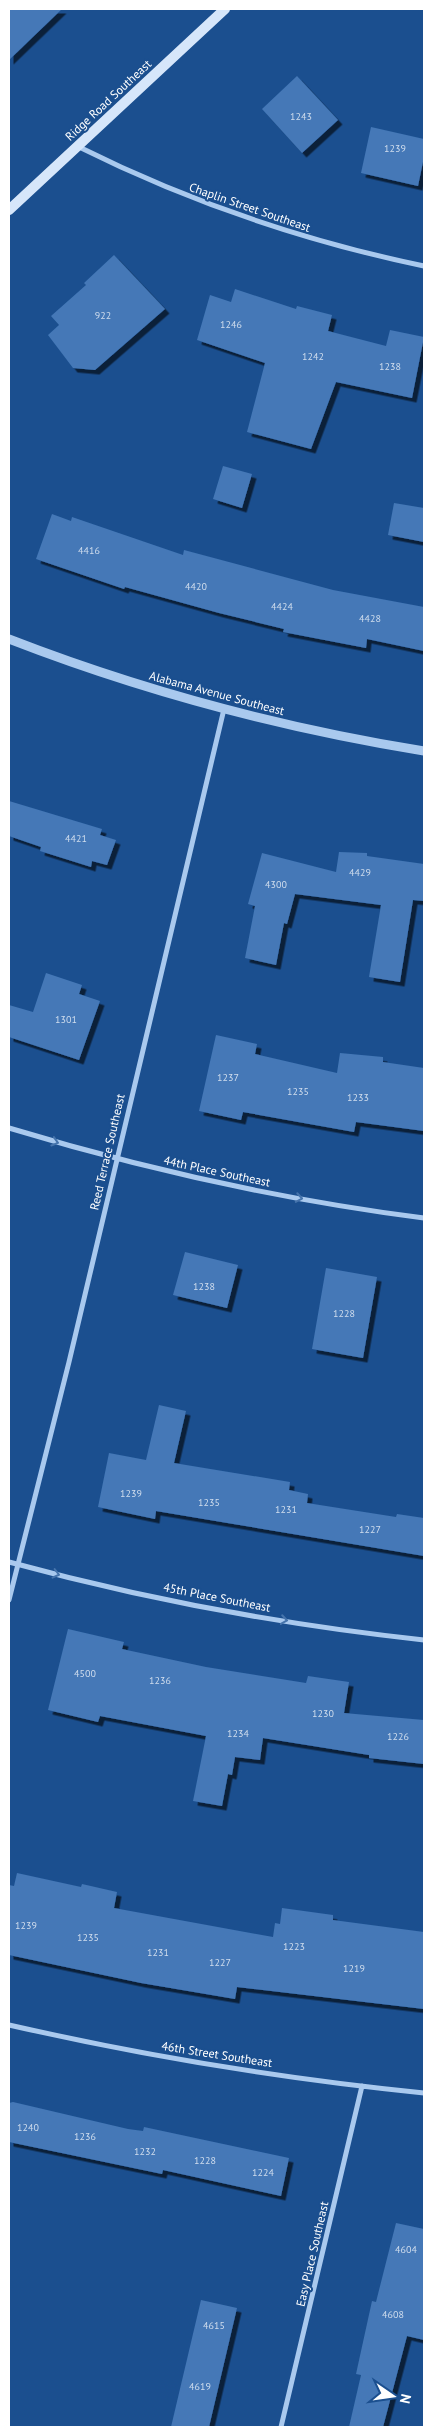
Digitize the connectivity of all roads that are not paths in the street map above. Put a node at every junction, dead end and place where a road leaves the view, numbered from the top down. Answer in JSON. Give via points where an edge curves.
{"nodes":[{"id":1,"x":225,"y":9,"type":"edge"},
{"id":2,"x":77,"y":146,"type":"junction"},
{"id":3,"x":9,"y":210,"type":"edge"},
{"id":4,"x":424,"y":266,"type":"edge"},
{"id":5,"x":9,"y":639,"type":"edge"},
{"id":6,"x":224,"y":709,"type":"junction"},
{"id":7,"x":424,"y":751,"type":"edge"},
{"id":8,"x":9,"y":1128,"type":"edge"},
{"id":9,"x":116,"y":1158,"type":"junction"},
{"id":10,"x":424,"y":1218,"type":"edge"},
{"id":11,"x":9,"y":1562,"type":"edge"},
{"id":12,"x":17,"y":1564,"type":"junction"},
{"id":13,"x":9,"y":1600,"type":"edge"},
{"id":14,"x":424,"y":1640,"type":"edge"},
{"id":15,"x":9,"y":2024,"type":"edge"},
{"id":16,"x":362,"y":2086,"type":"junction"},
{"id":17,"x":424,"y":2093,"type":"edge"},
{"id":18,"x":281,"y":2427,"type":"edge"}],
"edges":[{"from":1,"to":2,"type":"main road","name":"Ridge Road Southeast"},
{"from":2,"to":3,"type":"main road","name":"Ridge Road Southeast"},
{"from":2,"to":4,"type":"street","name":"Chaplin Street Southeast","via":[[165,187],[256,221]]},
{"from":5,"to":6,"type":"street","name":"Alabama Avenue Southeast","via":[[131,682]]},
{"from":6,"to":7,"type":"street","name":"Alabama Avenue Southeast"},
{"from":6,"to":9,"type":"street","name":"Reed Terrace Southeast"},
{"from":8,"to":9,"type":"street","name":"44th Place Southeast","one_way":true},
{"from":9,"to":10,"type":"street","name":"44th Place Southeast","one_way":true,"via":[[261,1191]]},
{"from":9,"to":12,"type":"street","name":"Reed Terrace Southeast","via":[[69,1362]]},
{"from":11,"to":12,"type":"street","name":"45th Place Southeast"},
{"from":12,"to":13,"type":"street","name":"Reed Terrace Southeast"},
{"from":12,"to":14,"type":"street","name":"45th Place Southeast","one_way":true,"via":[[201,1605]]},
{"from":15,"to":16,"type":"street","name":"46th Street Southeast","via":[[154,2054]]},
{"from":16,"to":17,"type":"street","name":"46th Street Southeast"},
{"from":16,"to":18,"type":"street","name":"Easy Place Southeast"}]}
